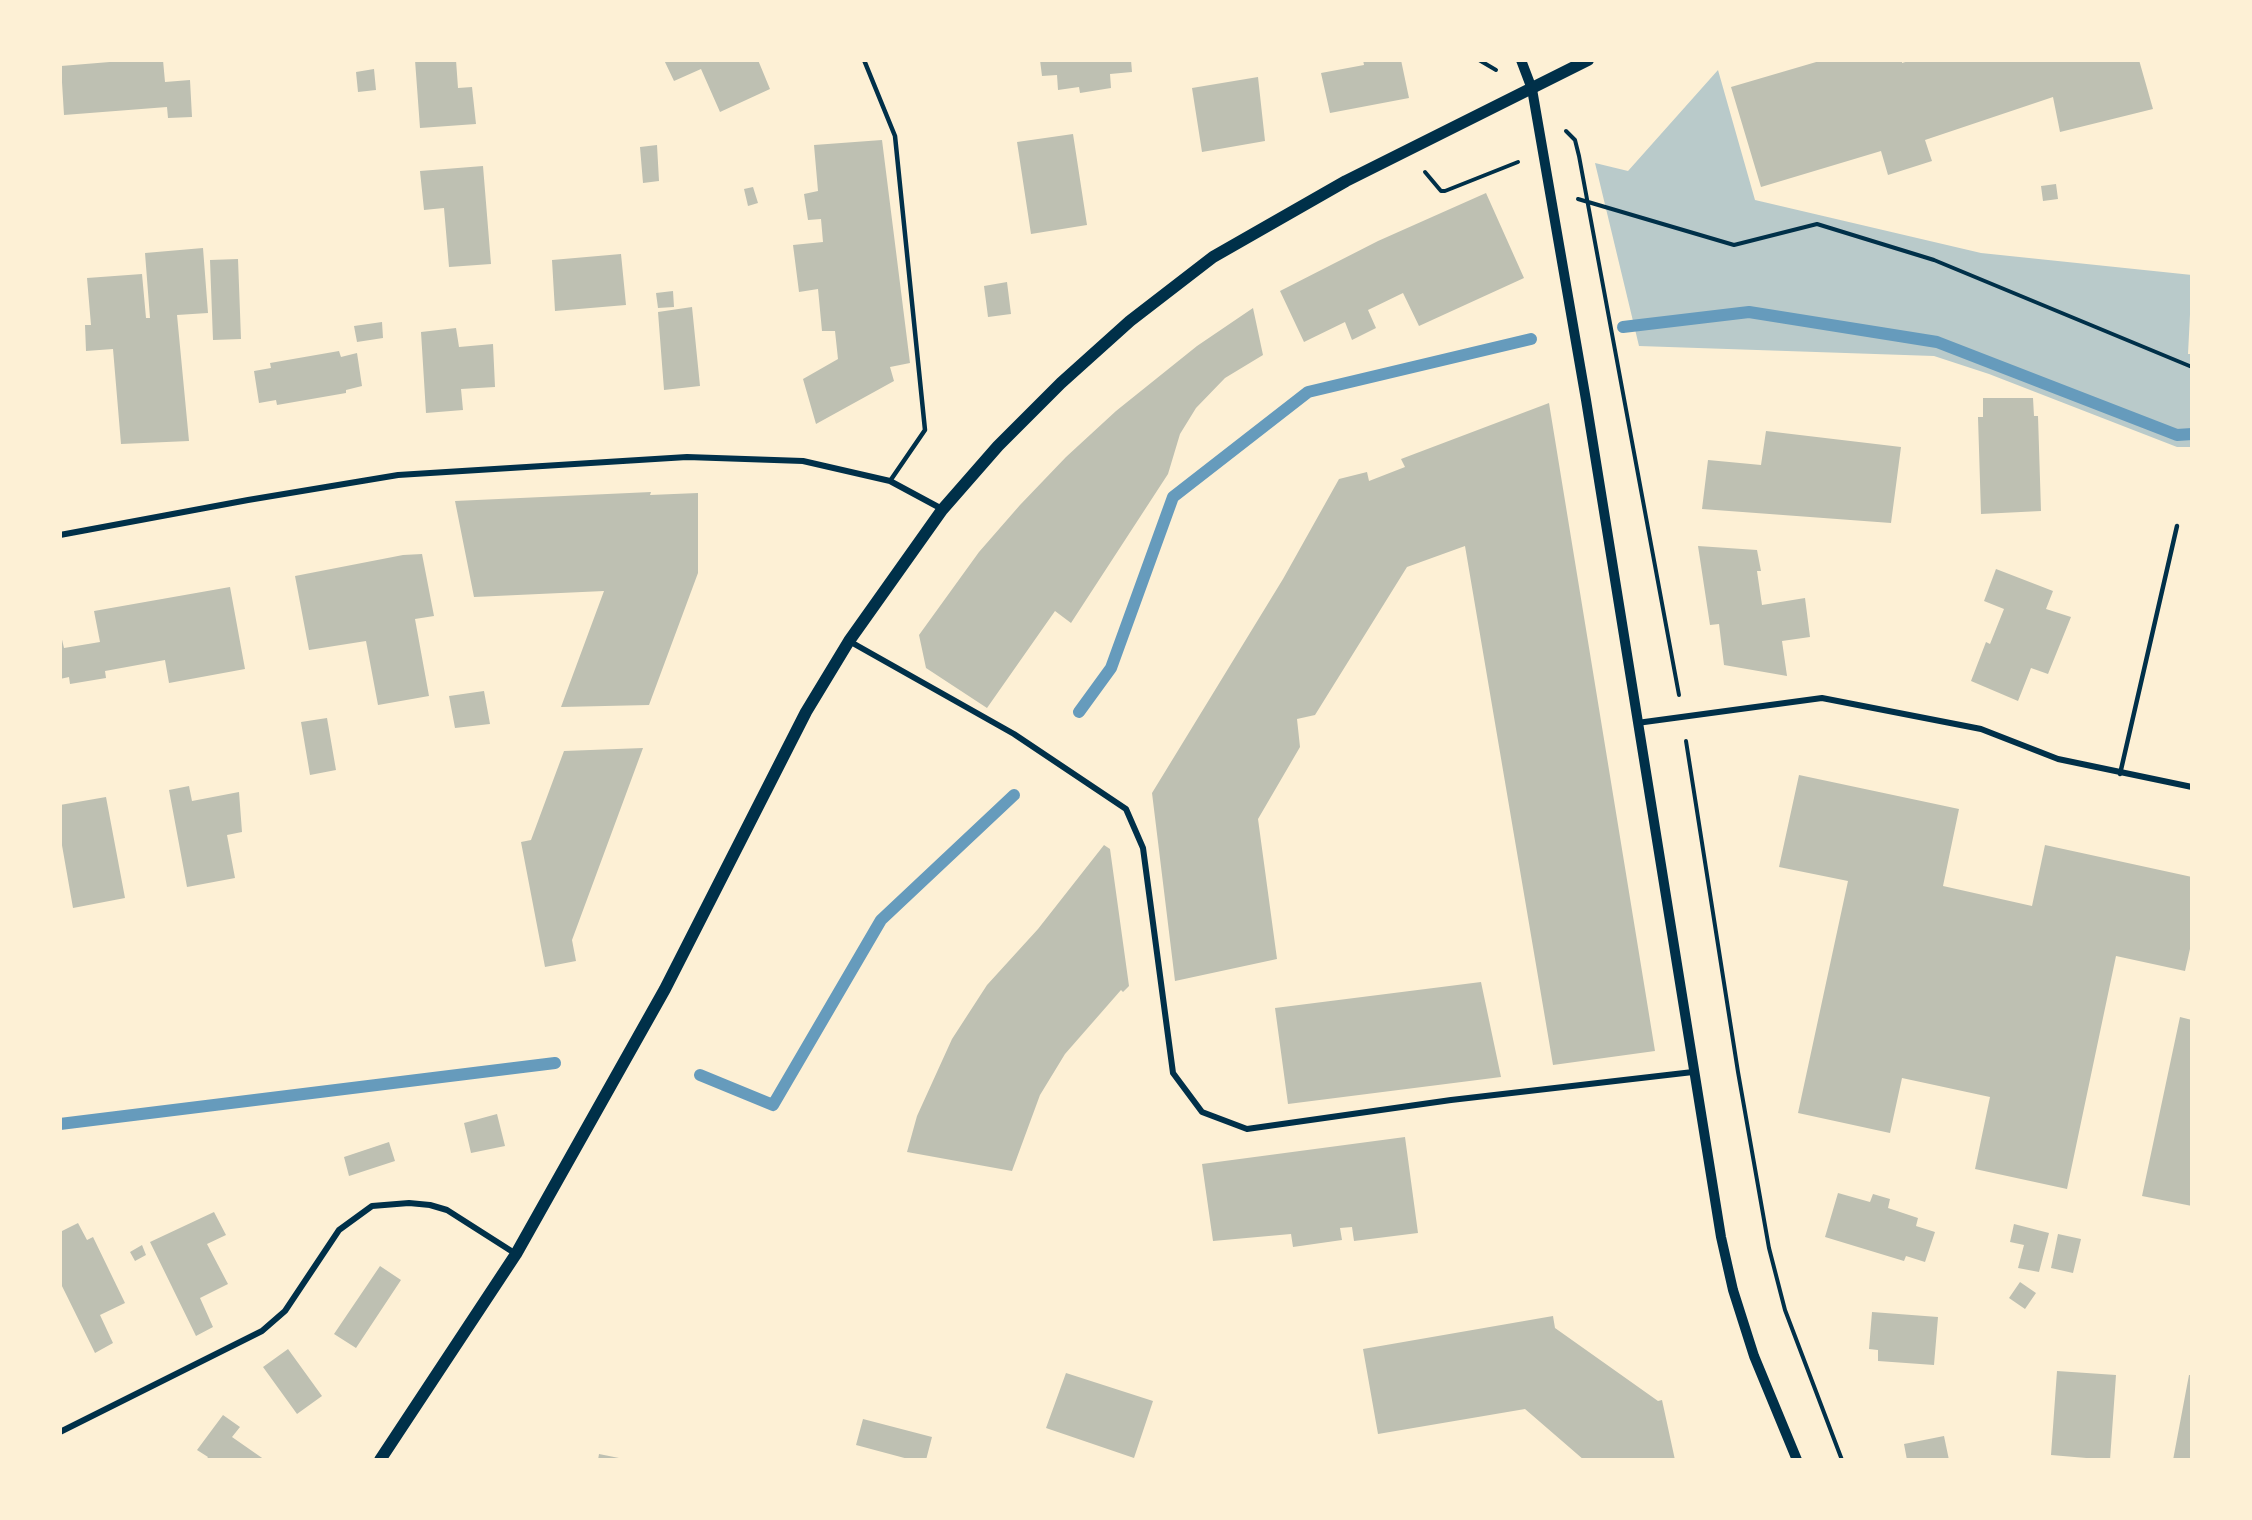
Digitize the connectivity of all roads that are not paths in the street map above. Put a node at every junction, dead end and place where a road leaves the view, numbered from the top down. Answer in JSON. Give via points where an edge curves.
{"nodes":[{"id":1,"x":864,"y":60,"type":"edge"},
{"id":2,"x":1521,"y":60,"type":"edge"},
{"id":3,"x":1588,"y":60,"type":"edge"},
{"id":4,"x":1532,"y":89,"type":"junction"},
{"id":5,"x":890,"y":481,"type":"junction"},
{"id":6,"x":942,"y":510,"type":"junction"},
{"id":7,"x":2177,"y":526,"type":"dead end"},
{"id":8,"x":60,"y":536,"type":"edge"},
{"id":9,"x":849,"y":641,"type":"junction"},
{"id":10,"x":1637,"y":723,"type":"junction"},
{"id":11,"x":2120,"y":774,"type":"junction"},
{"id":12,"x":2192,"y":787,"type":"edge"},
{"id":13,"x":1693,"y":1072,"type":"junction"},
{"id":14,"x":516,"y":1254,"type":"junction"},
{"id":15,"x":60,"y":1432,"type":"edge"},
{"id":16,"x":380,"y":1460,"type":"edge"},
{"id":17,"x":1797,"y":1460,"type":"edge"}],
"edges":[{"from":1,"to":5,"type":"lane","via":[[895,136],[925,430]]},
{"from":2,"to":4,"type":"street"},
{"from":3,"to":4,"type":"main road"},
{"from":4,"to":6,"type":"main road","via":[[1346,181],[1213,257],[1130,321],[1061,383]]},
{"from":4,"to":10,"type":"street"},
{"from":5,"to":6,"type":"street"},
{"from":5,"to":8,"type":"street","via":[[803,461],[687,457],[398,475]]},
{"from":6,"to":9,"type":"main road"},
{"from":7,"to":11,"type":"lane"},
{"from":9,"to":13,"type":"street","via":[[1014,734],[1126,808],[1143,848],[1173,1073],[1202,1112],[1247,1129]]},
{"from":9,"to":14,"type":"main road","via":[[806,712],[665,989]]},
{"from":10,"to":11,"type":"street","via":[[1822,698],[1981,729],[2058,759]]},
{"from":10,"to":13,"type":"street"},
{"from":11,"to":12,"type":"street"},
{"from":13,"to":17,"type":"street","via":[[1733,1290],[1754,1356]]},
{"from":14,"to":15,"type":"street","via":[[447,1210],[409,1203],[372,1206],[339,1230],[285,1311],[262,1331]]},
{"from":14,"to":16,"type":"main road"}]}
